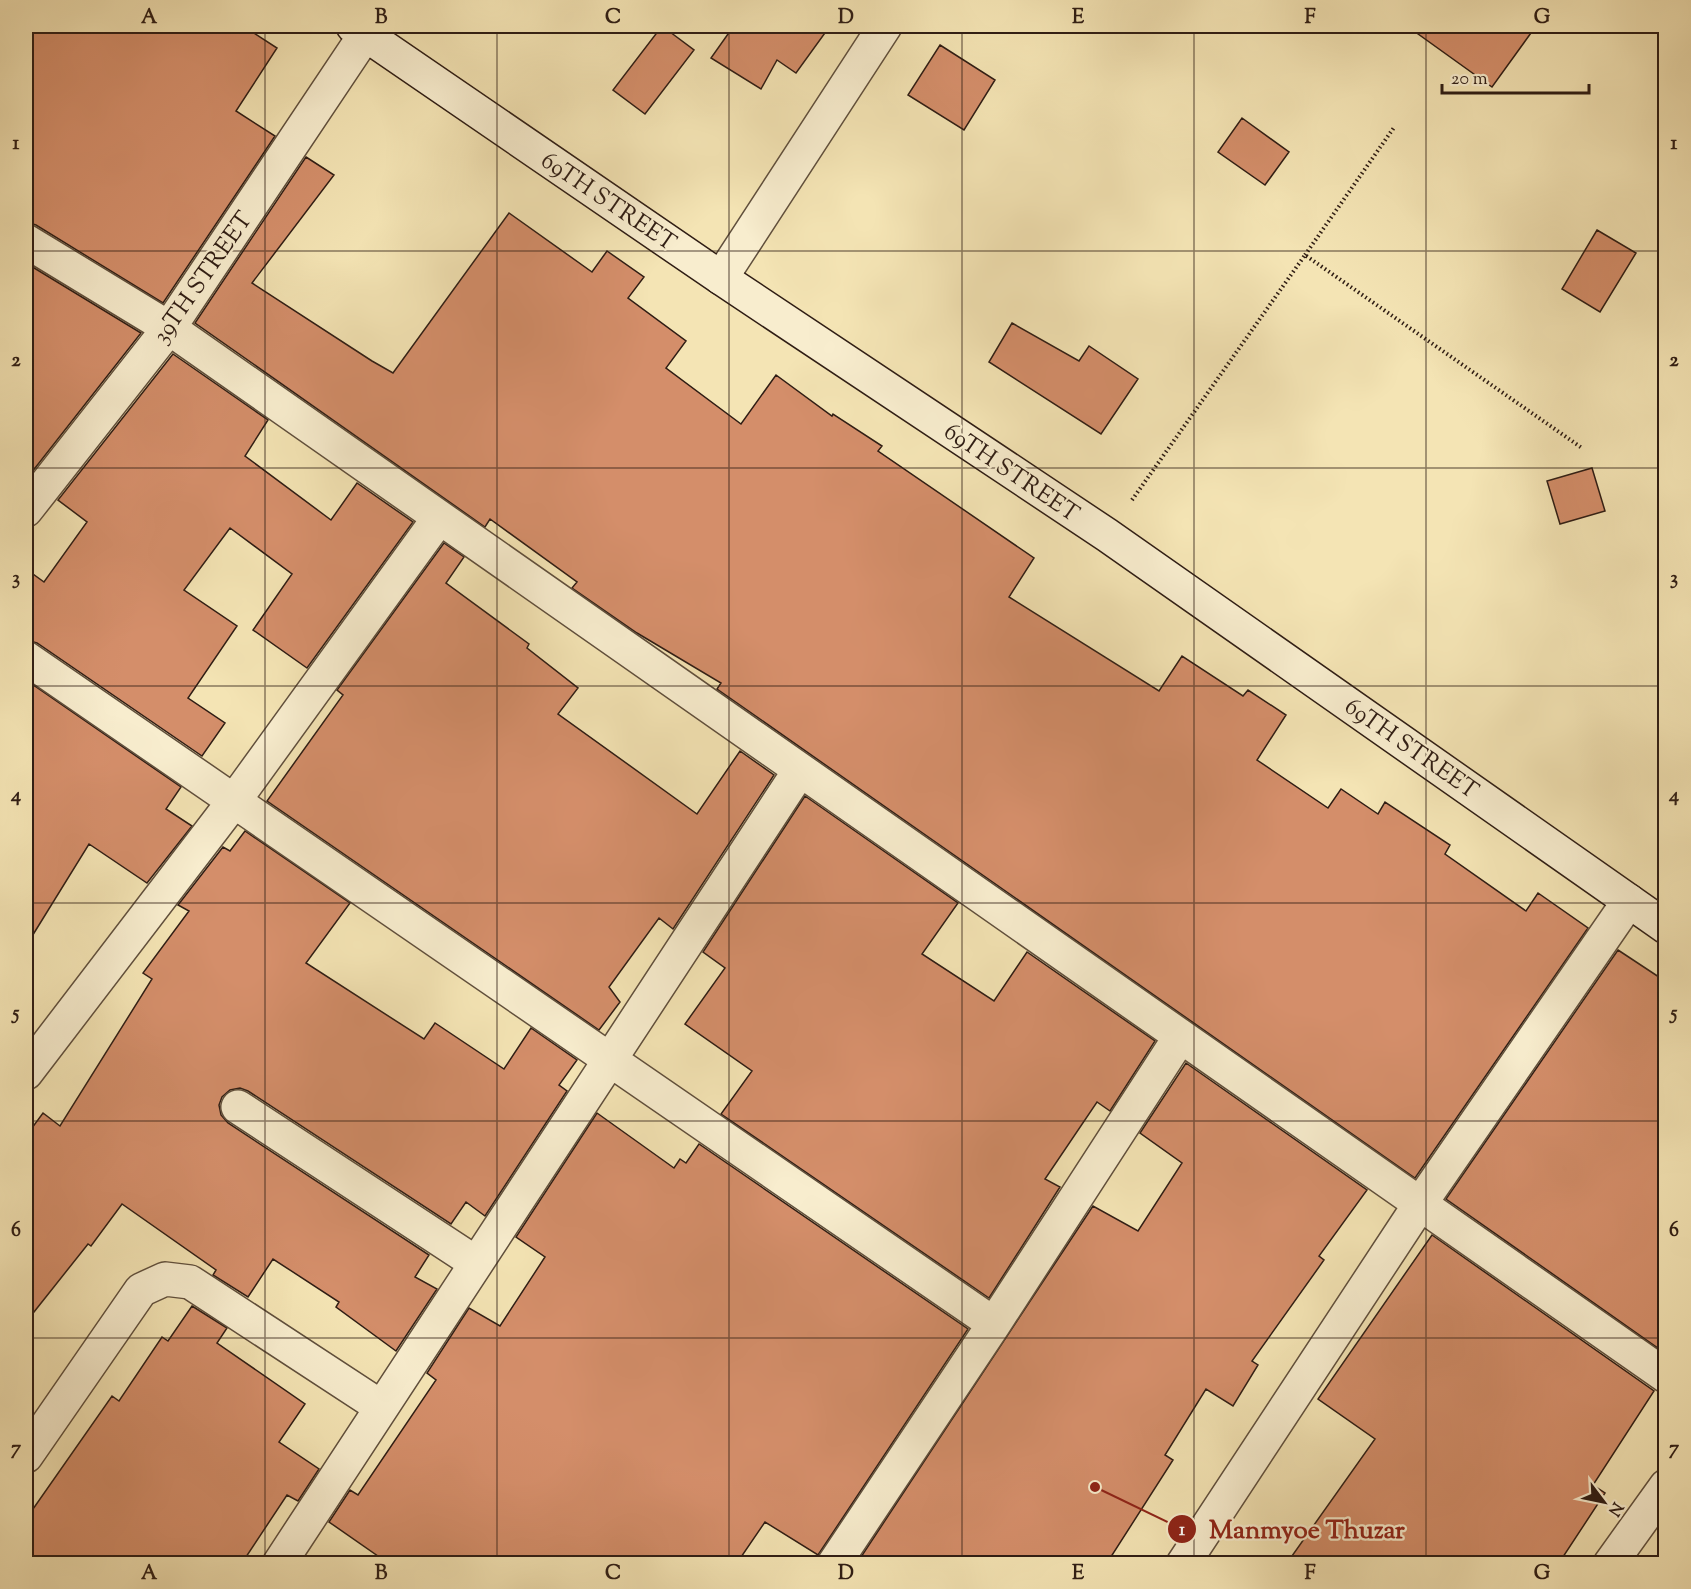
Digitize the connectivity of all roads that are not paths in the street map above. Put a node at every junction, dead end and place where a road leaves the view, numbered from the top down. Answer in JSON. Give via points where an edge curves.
{"nodes":[{"id":1,"x":885,"y":26,"type":"edge"},
{"id":2,"x":359,"y":30,"type":"edge"},
{"id":3,"x":26,"y":240,"type":"edge"},
{"id":4,"x":721,"y":278,"type":"junction"},
{"id":5,"x":169,"y":328,"type":"junction"},
{"id":6,"x":26,"y":510,"type":"edge"},
{"id":7,"x":440,"y":518,"type":"junction"},
{"id":8,"x":26,"y":658,"type":"edge"},
{"id":9,"x":800,"y":770,"type":"junction"},
{"id":10,"x":234,"y":801,"type":"junction"},
{"id":11,"x":1629,"y":901,"type":"junction"},
{"id":12,"x":1665,"y":927,"type":"edge"},
{"id":13,"x":1180,"y":1036,"type":"junction"},
{"id":14,"x":609,"y":1060,"type":"junction"},
{"id":15,"x":26,"y":1073,"type":"edge"},
{"id":16,"x":238,"y":1107,"type":"dead end"},
{"id":17,"x":1420,"y":1204,"type":"junction"},
{"id":18,"x":476,"y":1263,"type":"junction"},
{"id":19,"x":994,"y":1324,"type":"junction"},
{"id":20,"x":1665,"y":1376,"type":"edge"},
{"id":21,"x":381,"y":1407,"type":"junction"},
{"id":22,"x":26,"y":1456,"type":"edge"},
{"id":23,"x":1665,"y":1486,"type":"edge"},
{"id":24,"x":279,"y":1563,"type":"edge"},
{"id":25,"x":834,"y":1563,"type":"edge"},
{"id":26,"x":1183,"y":1563,"type":"edge"},
{"id":27,"x":1610,"y":1563,"type":"edge"}],
"edges":[{"from":1,"to":4,"type":"street"},
{"from":2,"to":4,"type":"street","name":"69TH STREET"},
{"from":2,"to":5,"type":"street","name":"39TH STREET"},
{"from":3,"to":5,"type":"street"},
{"from":4,"to":11,"type":"street","name":"69TH STREET","via":[[1107,535]]},
{"from":5,"to":6,"type":"street","name":"39TH STREET"},
{"from":5,"to":7,"type":"street"},
{"from":7,"to":9,"type":"street"},
{"from":7,"to":10,"type":"street"},
{"from":8,"to":10,"type":"street"},
{"from":9,"to":13,"type":"street"},
{"from":9,"to":14,"type":"street"},
{"from":10,"to":14,"type":"street"},
{"from":10,"to":15,"type":"street"},
{"from":11,"to":12,"type":"street","name":"69TH STREET"},
{"from":11,"to":17,"type":"street"},
{"from":13,"to":17,"type":"street"},
{"from":13,"to":19,"type":"street"},
{"from":14,"to":18,"type":"street"},
{"from":14,"to":19,"type":"street"},
{"from":16,"to":18,"type":"street"},
{"from":17,"to":20,"type":"street"},
{"from":17,"to":26,"type":"street"},
{"from":18,"to":21,"type":"street"},
{"from":19,"to":25,"type":"street"},
{"from":21,"to":22,"type":"street","via":[[190,1282],[165,1279],[141,1290]]},
{"from":21,"to":24,"type":"street"},
{"from":23,"to":27,"type":"street"}]}
